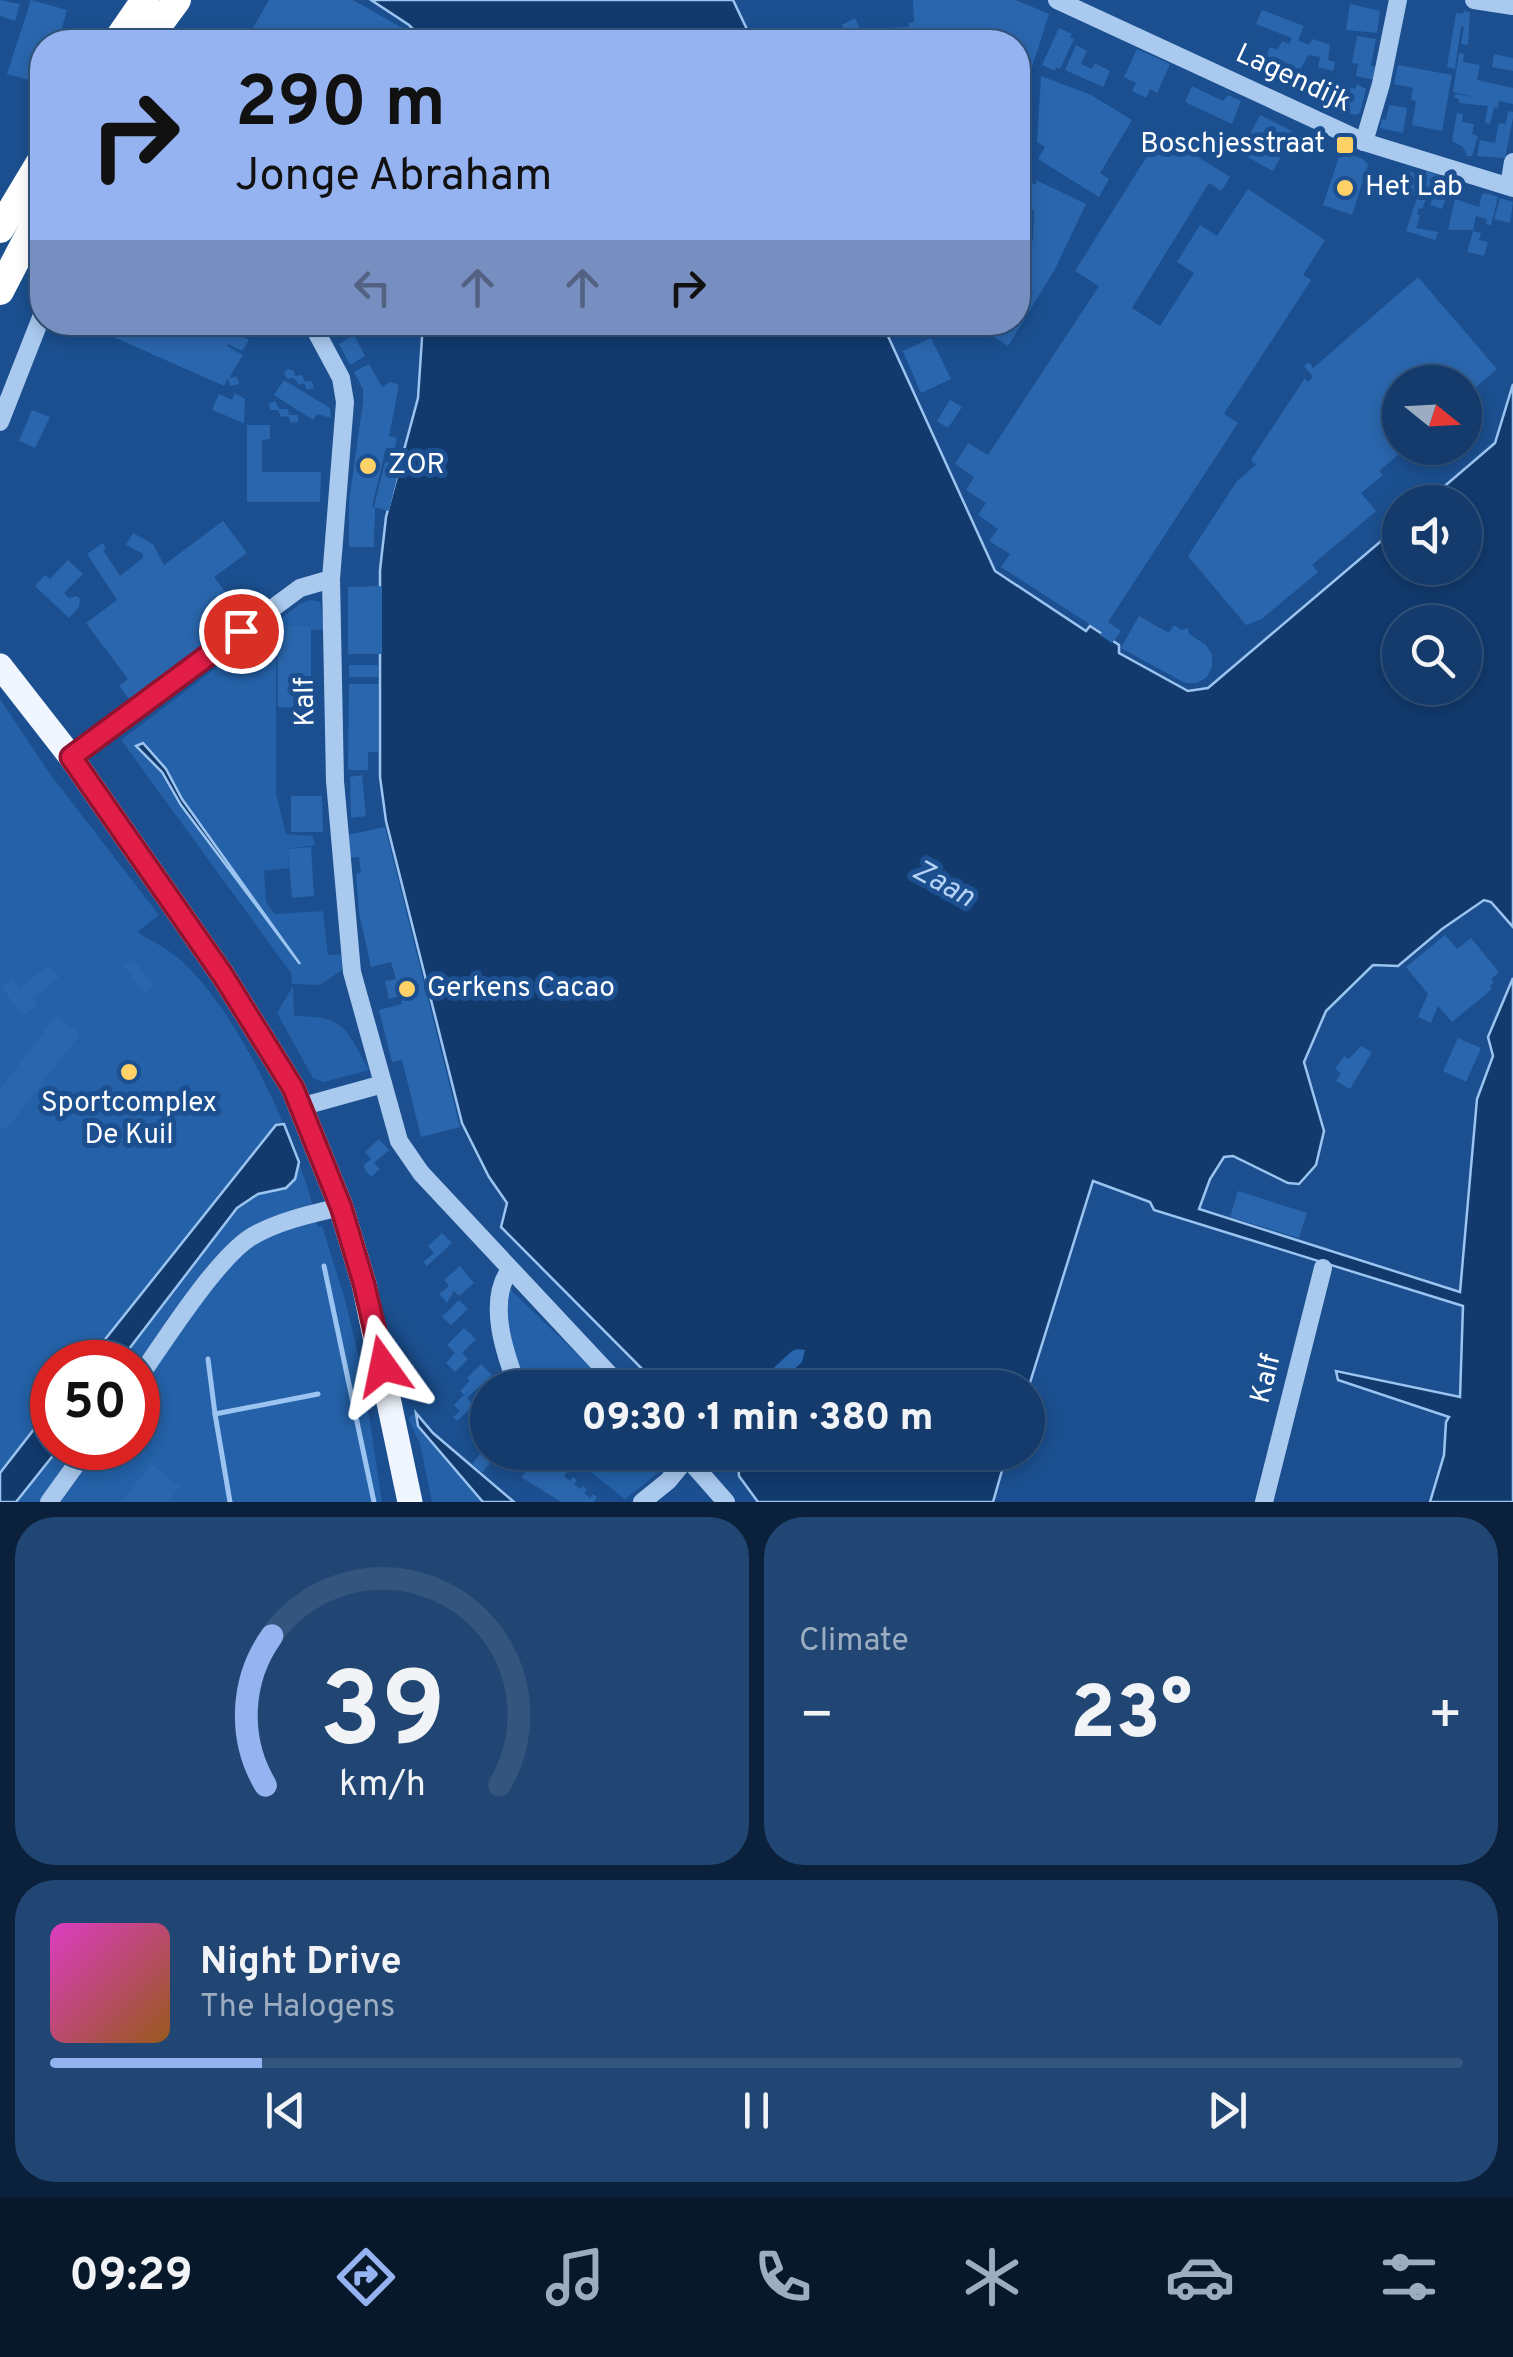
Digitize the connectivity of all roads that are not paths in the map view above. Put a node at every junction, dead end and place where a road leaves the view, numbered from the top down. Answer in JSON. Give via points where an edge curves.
{"nodes":[{"id":1,"x":145,"y":0,"type":"edge"},
{"id":2,"x":177,"y":0,"type":"edge"},
{"id":3,"x":1057,"y":0,"type":"edge"},
{"id":4,"x":1398,"y":0,"type":"edge"},
{"id":5,"x":1474,"y":0,"type":"edge"},
{"id":6,"x":1513,"y":6,"type":"edge"},
{"id":7,"x":124,"y":30,"type":"edge"},
{"id":8,"x":155,"y":30,"type":"edge"},
{"id":9,"x":1364,"y":142,"type":"junction"},
{"id":10,"x":1513,"y":162,"type":"edge"},
{"id":11,"x":30,"y":179,"type":"edge"},
{"id":12,"x":1511,"y":187,"type":"edge"},
{"id":13,"x":0,"y":229,"type":"edge"},
{"id":14,"x":30,"y":233,"type":"edge"},
{"id":15,"x":0,"y":291,"type":"edge"},
{"id":16,"x":34,"y":335,"type":"edge"},
{"id":17,"x":318,"y":335,"type":"edge"},
{"id":18,"x":0,"y":422,"type":"edge"},
{"id":19,"x":331,"y":580,"type":"junction"},
{"id":20,"x":0,"y":666,"type":"edge"},
{"id":21,"x":71,"y":757,"type":"junction"},
{"id":22,"x":383,"y":1084,"type":"junction"},
{"id":23,"x":300,"y":1108,"type":"junction"},
{"id":24,"x":341,"y":1207,"type":"junction"},
{"id":25,"x":1323,"y":1268,"type":"dead end"},
{"id":26,"x":510,"y":1271,"type":"junction"},
{"id":27,"x":160,"y":1349,"type":"edge"},
{"id":28,"x":511,"y":1370,"type":"edge"},
{"id":29,"x":605,"y":1370,"type":"edge"},
{"id":30,"x":72,"y":1470,"type":"edge"},
{"id":31,"x":675,"y":1470,"type":"edge"},
{"id":32,"x":698,"y":1470,"type":"edge"},
{"id":33,"x":49,"y":1502,"type":"edge"},
{"id":34,"x":410,"y":1502,"type":"edge"},
{"id":35,"x":642,"y":1502,"type":"edge"},
{"id":36,"x":726,"y":1502,"type":"edge"},
{"id":37,"x":1264,"y":1502,"type":"edge"}],
"edges":[{"from":1,"to":7,"type":"highway"},
{"from":2,"to":8,"type":"highway"},
{"from":3,"to":9,"type":"street","name":"Lagendijk"},
{"from":4,"to":9,"type":"street"},
{"from":5,"to":6,"type":"street"},
{"from":9,"to":12,"type":"street","name":"Lagendijk"},
{"from":10,"to":12,"type":"street"},
{"from":11,"to":13,"type":"highway"},
{"from":14,"to":15,"type":"highway"},
{"from":16,"to":18,"type":"street"},
{"from":17,"to":19,"type":"street","name":"Kalf","via":[[345,402]]},
{"from":19,"to":21,"type":"street","via":[[300,588]]},
{"from":19,"to":22,"type":"street","name":"Kalf","via":[[340,866],[352,972]]},
{"from":20,"to":21,"type":"main road"},
{"from":21,"to":23,"type":"main road","via":[[222,974]]},
{"from":22,"to":23,"type":"street"},
{"from":22,"to":26,"type":"street","name":"Kalf","via":[[399,1141]]},
{"from":23,"to":24,"type":"main road"},
{"from":24,"to":27,"type":"street","via":[[249,1238]]},
{"from":24,"to":34,"type":"main road"},
{"from":25,"to":37,"type":"street","name":"Kalf"},
{"from":26,"to":28,"type":"street","via":[[503,1280],[502,1344]]},
{"from":26,"to":29,"type":"street","name":"Kalf"},
{"from":30,"to":33,"type":"street"},
{"from":31,"to":35,"type":"street"},
{"from":32,"to":36,"type":"street"}]}
